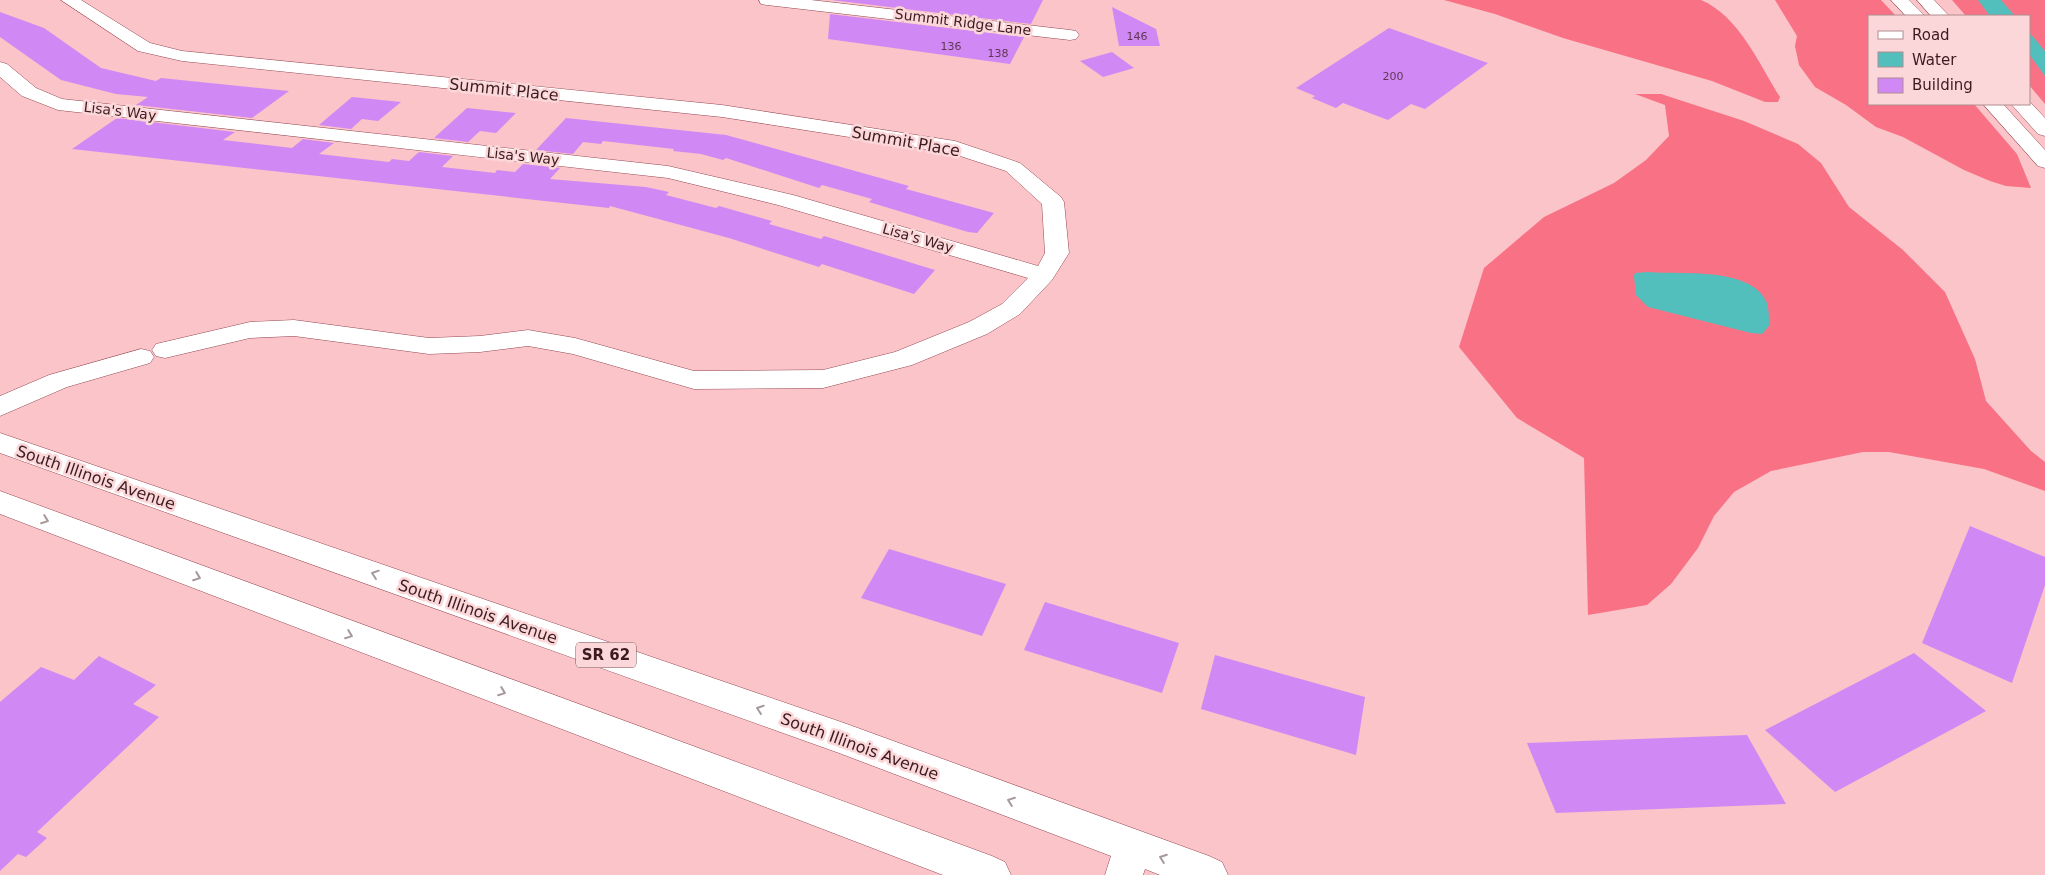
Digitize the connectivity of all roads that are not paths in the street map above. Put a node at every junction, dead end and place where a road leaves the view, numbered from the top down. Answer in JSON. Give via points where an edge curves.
{"nodes":[{"id":1,"x":767,"y":0,"type":"edge"},
{"id":2,"x":1899,"y":0,"type":"edge"},
{"id":3,"x":1912,"y":0,"type":"edge"},
{"id":4,"x":1925,"y":0,"type":"edge"},
{"id":5,"x":78,"y":1,"type":"edge"},
{"id":6,"x":1915,"y":15,"type":"edge"},
{"id":7,"x":1927,"y":15,"type":"edge"},
{"id":8,"x":1939,"y":15,"type":"edge"},
{"id":9,"x":1070,"y":35,"type":"dead end"},
{"id":10,"x":0,"y":68,"type":"edge"},
{"id":11,"x":1995,"y":105,"type":"edge"},
{"id":12,"x":2008,"y":105,"type":"edge"},
{"id":13,"x":2022,"y":105,"type":"edge"},
{"id":14,"x":2045,"y":130,"type":"edge"},
{"id":15,"x":2045,"y":145,"type":"edge"},
{"id":16,"x":2045,"y":162,"type":"edge"},
{"id":17,"x":1044,"y":275,"type":"junction"},
{"id":18,"x":165,"y":350,"type":"dead end"},
{"id":19,"x":141,"y":357,"type":"dead end"},
{"id":20,"x":0,"y":407,"type":"edge"},
{"id":21,"x":0,"y":443,"type":"edge"},
{"id":22,"x":0,"y":502,"type":"edge"},
{"id":23,"x":1128,"y":861,"type":"edge"},
{"id":24,"x":992,"y":875,"type":"edge"},
{"id":25,"x":1209,"y":875,"type":"edge"}],
"edges":[{"from":1,"to":9,"type":"main road","name":"Summit Ridge Lane"},
{"from":2,"to":6,"type":"main road"},
{"from":3,"to":7,"type":"main road"},
{"from":4,"to":8,"type":"main road"},
{"from":5,"to":17,"type":"main road","name":"Summit Place","via":[[144,47],[182,56],[722,111],[955,147],[1013,167],[1053,202],[1057,252]]},
{"from":10,"to":17,"type":"main road","name":"Lisa's Way","via":[[29,92],[58,104],[668,172],[785,200]]},
{"from":11,"to":16,"type":"main road"},
{"from":12,"to":15,"type":"main road"},
{"from":13,"to":14,"type":"main road"},
{"from":17,"to":18,"type":"main road","name":"Summit Place","via":[[1011,309],[978,328],[903,359],[823,379],[694,380],[575,346],[528,338],[429,346],[294,328],[250,330]]},
{"from":19,"to":20,"type":"main road","via":[[58,381]]},
{"from":23,"to":21,"type":"main road","name":"South Illinois Avenue","number":"SR 62","one_way":true,"via":[[844,739]]},
{"from":22,"to":24,"type":"main road","one_way":true},
{"from":25,"to":23,"type":"main road","name":"South Illinois Avenue","number":"SR 62","one_way":true}]}
